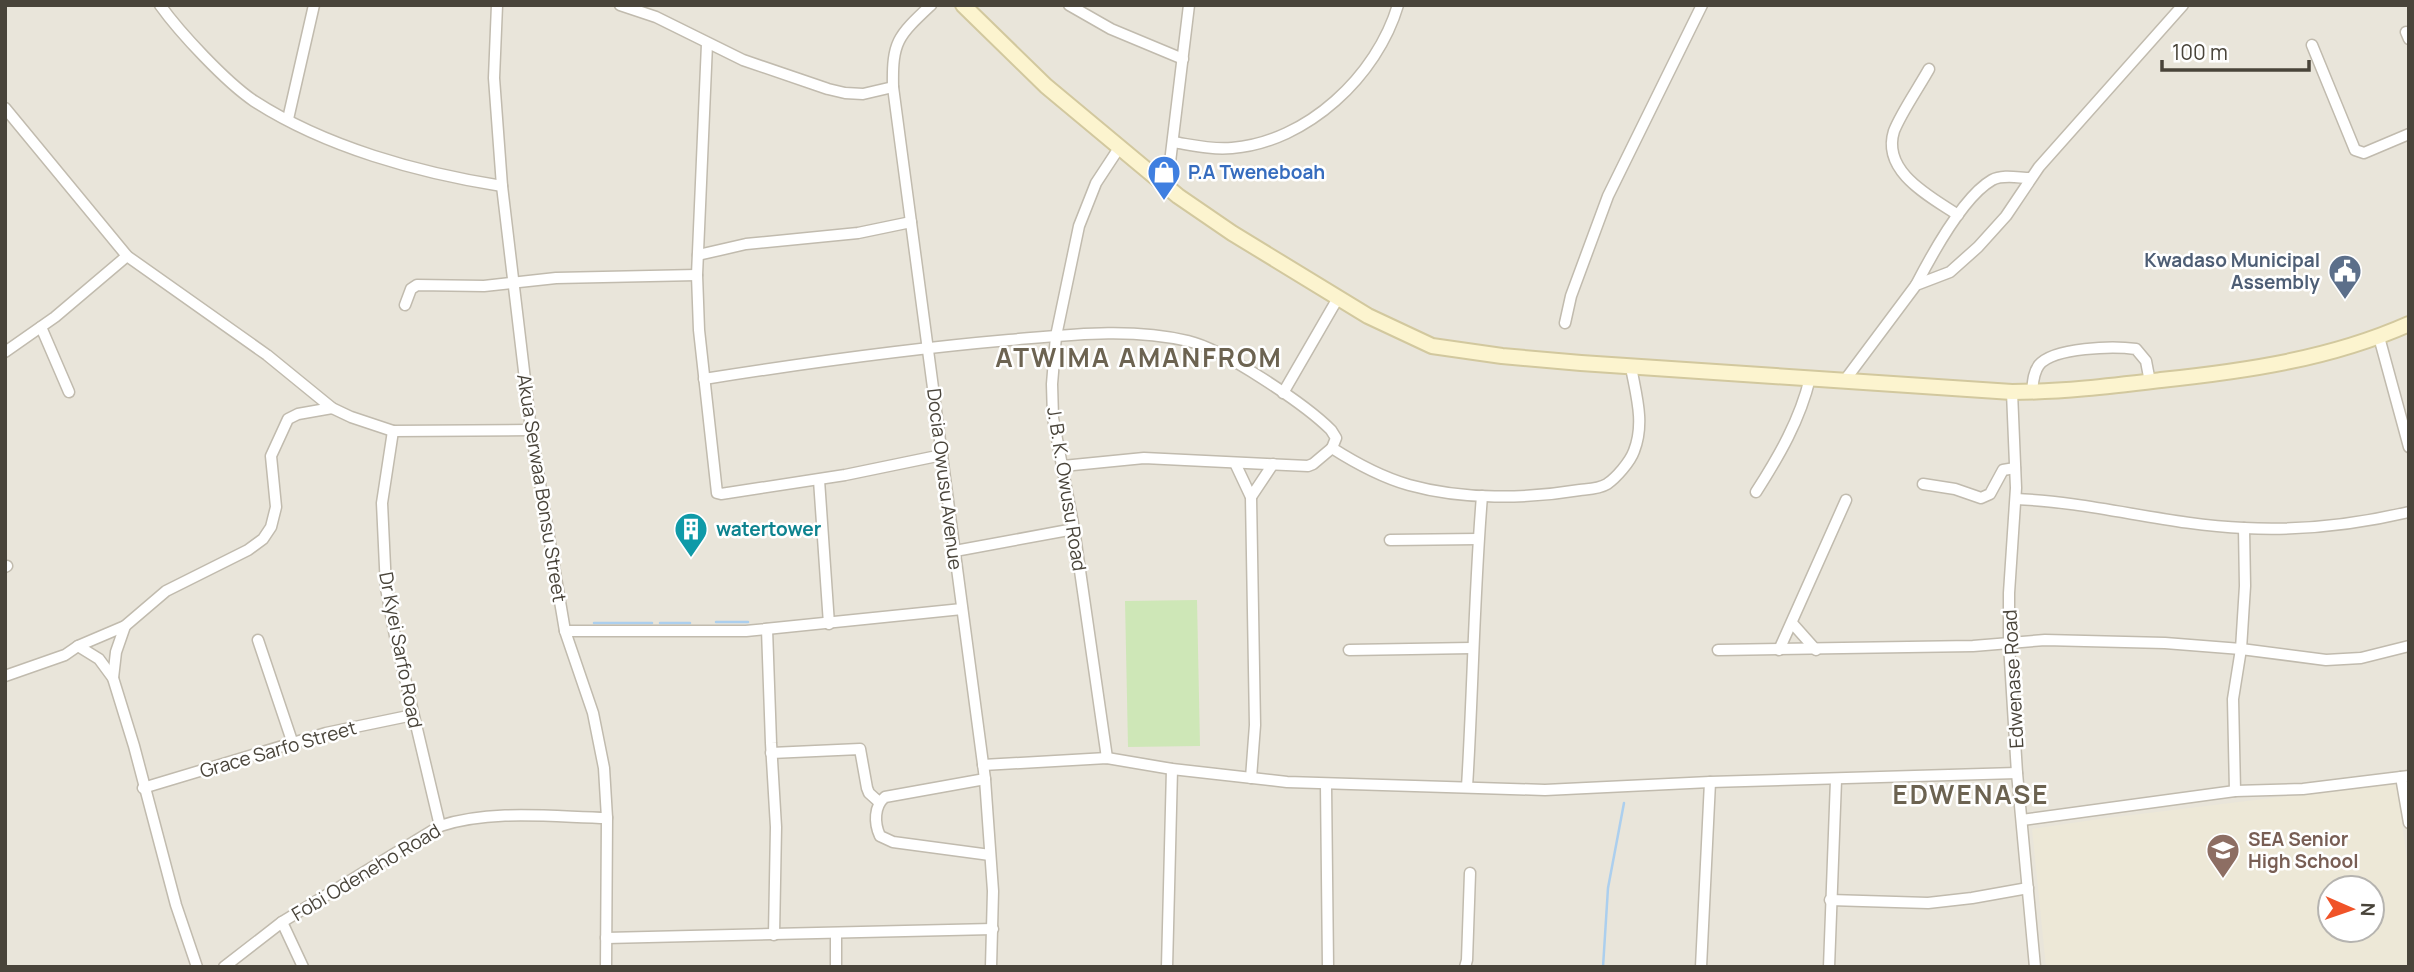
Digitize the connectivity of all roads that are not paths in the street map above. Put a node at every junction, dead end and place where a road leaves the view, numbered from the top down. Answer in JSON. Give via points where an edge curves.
{"nodes":[{"id":1,"x":160,"y":5,"type":"edge"},
{"id":2,"x":314,"y":5,"type":"edge"},
{"id":3,"x":497,"y":5,"type":"edge"},
{"id":4,"x":620,"y":5,"type":"edge"},
{"id":5,"x":931,"y":5,"type":"edge"},
{"id":6,"x":963,"y":5,"type":"edge"},
{"id":7,"x":1069,"y":5,"type":"edge"},
{"id":8,"x":1189,"y":5,"type":"edge"},
{"id":9,"x":1398,"y":5,"type":"edge"},
{"id":10,"x":1702,"y":5,"type":"edge"},
{"id":11,"x":2183,"y":5,"type":"edge"},
{"id":12,"x":707,"y":44,"type":"junction"},
{"id":13,"x":2312,"y":44,"type":"dead end"},
{"id":14,"x":1183,"y":59,"type":"junction"},
{"id":15,"x":1929,"y":69,"type":"dead end"},
{"id":16,"x":893,"y":87,"type":"junction"},
{"id":17,"x":5,"y":108,"type":"edge"},
{"id":18,"x":288,"y":119,"type":"junction"},
{"id":19,"x":2409,"y":134,"type":"edge"},
{"id":20,"x":1173,"y":142,"type":"junction"},
{"id":21,"x":1119,"y":148,"type":"junction"},
{"id":22,"x":2030,"y":178,"type":"junction"},
{"id":23,"x":502,"y":186,"type":"junction"},
{"id":24,"x":1167,"y":187,"type":"junction"},
{"id":25,"x":1958,"y":215,"type":"junction"},
{"id":26,"x":911,"y":222,"type":"junction"},
{"id":27,"x":698,"y":255,"type":"junction"},
{"id":28,"x":127,"y":256,"type":"junction"},
{"id":29,"x":697,"y":275,"type":"junction"},
{"id":30,"x":513,"y":281,"type":"junction"},
{"id":31,"x":1916,"y":285,"type":"junction"},
{"id":32,"x":1338,"y":298,"type":"junction"},
{"id":33,"x":405,"y":304,"type":"dead end"},
{"id":34,"x":1565,"y":323,"type":"dead end"},
{"id":35,"x":2409,"y":324,"type":"edge"},
{"id":36,"x":41,"y":327,"type":"junction"},
{"id":37,"x":1056,"y":336,"type":"junction"},
{"id":38,"x":2379,"y":337,"type":"junction"},
{"id":39,"x":928,"y":348,"type":"junction"},
{"id":40,"x":5,"y":352,"type":"edge"},
{"id":41,"x":1631,"y":367,"type":"junction"},
{"id":42,"x":1810,"y":378,"type":"junction"},
{"id":43,"x":704,"y":379,"type":"junction"},
{"id":44,"x":1845,"y":380,"type":"junction"},
{"id":45,"x":2150,"y":382,"type":"junction"},
{"id":46,"x":69,"y":392,"type":"dead end"},
{"id":47,"x":2012,"y":392,"type":"junction"},
{"id":48,"x":2032,"y":392,"type":"junction"},
{"id":49,"x":1283,"y":393,"type":"junction"},
{"id":50,"x":332,"y":408,"type":"junction"},
{"id":51,"x":531,"y":430,"type":"junction"},
{"id":52,"x":393,"y":431,"type":"junction"},
{"id":53,"x":2409,"y":447,"type":"edge"},
{"id":54,"x":1332,"y":448,"type":"junction"},
{"id":55,"x":942,"y":455,"type":"junction"},
{"id":56,"x":1235,"y":463,"type":"junction"},
{"id":57,"x":1273,"y":464,"type":"junction"},
{"id":58,"x":1063,"y":466,"type":"junction"},
{"id":59,"x":2015,"y":468,"type":"junction"},
{"id":60,"x":819,"y":480,"type":"junction"},
{"id":61,"x":1923,"y":484,"type":"dead end"},
{"id":62,"x":1756,"y":492,"type":"dead end"},
{"id":63,"x":1482,"y":496,"type":"junction"},
{"id":64,"x":1251,"y":497,"type":"junction"},
{"id":65,"x":2016,"y":499,"type":"junction"},
{"id":66,"x":1846,"y":500,"type":"dead end"},
{"id":67,"x":2409,"y":512,"type":"edge"},
{"id":68,"x":2244,"y":528,"type":"junction"},
{"id":69,"x":1074,"y":529,"type":"junction"},
{"id":70,"x":1478,"y":539,"type":"junction"},
{"id":71,"x":1390,"y":540,"type":"dead end"},
{"id":72,"x":955,"y":551,"type":"junction"},
{"id":73,"x":962,"y":609,"type":"junction"},
{"id":74,"x":829,"y":624,"type":"junction"},
{"id":75,"x":1792,"y":624,"type":"junction"},
{"id":76,"x":125,"y":626,"type":"junction"},
{"id":77,"x":767,"y":629,"type":"junction"},
{"id":78,"x":565,"y":631,"type":"junction"},
{"id":79,"x":258,"y":640,"type":"dead end"},
{"id":80,"x":2009,"y":644,"type":"junction"},
{"id":81,"x":78,"y":646,"type":"junction"},
{"id":82,"x":2409,"y":646,"type":"edge"},
{"id":83,"x":1472,"y":648,"type":"junction"},
{"id":84,"x":2241,"y":649,"type":"junction"},
{"id":85,"x":1349,"y":650,"type":"dead end"},
{"id":86,"x":1718,"y":650,"type":"dead end"},
{"id":87,"x":1779,"y":650,"type":"junction"},
{"id":88,"x":1816,"y":650,"type":"junction"},
{"id":89,"x":5,"y":676,"type":"edge"},
{"id":90,"x":113,"y":678,"type":"junction"},
{"id":91,"x":413,"y":715,"type":"junction"},
{"id":92,"x":293,"y":744,"type":"junction"},
{"id":93,"x":771,"y":753,"type":"junction"},
{"id":94,"x":1107,"y":758,"type":"junction"},
{"id":95,"x":983,"y":765,"type":"junction"},
{"id":96,"x":1172,"y":769,"type":"junction"},
{"id":97,"x":2017,"y":772,"type":"junction"},
{"id":98,"x":2405,"y":776,"type":"edge"},
{"id":99,"x":1251,"y":778,"type":"junction"},
{"id":100,"x":985,"y":779,"type":"junction"},
{"id":101,"x":1836,"y":780,"type":"junction"},
{"id":102,"x":1710,"y":782,"type":"junction"},
{"id":103,"x":1326,"y":785,"type":"junction"},
{"id":104,"x":1466,"y":787,"type":"junction"},
{"id":105,"x":143,"y":788,"type":"junction"},
{"id":106,"x":2235,"y":791,"type":"junction"},
{"id":107,"x":879,"y":802,"type":"junction"},
{"id":108,"x":607,"y":818,"type":"junction"},
{"id":109,"x":2022,"y":820,"type":"junction"},
{"id":110,"x":2409,"y":823,"type":"edge"},
{"id":111,"x":440,"y":826,"type":"junction"},
{"id":112,"x":990,"y":855,"type":"junction"},
{"id":113,"x":1470,"y":873,"type":"dead end"},
{"id":114,"x":2028,"y":888,"type":"junction"},
{"id":115,"x":1830,"y":900,"type":"junction"},
{"id":116,"x":282,"y":922,"type":"junction"},
{"id":117,"x":993,"y":929,"type":"junction"},
{"id":118,"x":836,"y":934,"type":"junction"},
{"id":119,"x":774,"y":935,"type":"junction"},
{"id":120,"x":606,"y":938,"type":"junction"},
{"id":121,"x":197,"y":967,"type":"edge"},
{"id":122,"x":224,"y":967,"type":"edge"},
{"id":123,"x":303,"y":967,"type":"edge"},
{"id":124,"x":606,"y":967,"type":"edge"},
{"id":125,"x":836,"y":967,"type":"edge"},
{"id":126,"x":991,"y":967,"type":"edge"},
{"id":127,"x":1167,"y":967,"type":"edge"},
{"id":128,"x":1328,"y":967,"type":"edge"},
{"id":129,"x":1465,"y":967,"type":"edge"},
{"id":130,"x":1702,"y":967,"type":"edge"},
{"id":131,"x":1829,"y":967,"type":"edge"},
{"id":132,"x":2035,"y":967,"type":"edge"}],
"edges":[{"from":1,"to":18,"type":"street","via":[[213,65],[253,100]]},
{"from":2,"to":18,"type":"street"},
{"from":3,"to":23,"type":"street","name":"Akua Serwaa Bonsu Street","via":[[494,78]]},
{"from":4,"to":12,"type":"street","via":[[656,17]]},
{"from":5,"to":16,"type":"street","name":"Docia Owusu Avenue","via":[[897,41],[892,57]]},
{"from":6,"to":21,"type":"street","via":[[1046,86]]},
{"from":7,"to":14,"type":"street","via":[[1111,29]]},
{"from":8,"to":14,"type":"street"},
{"from":9,"to":20,"type":"street","via":[[1382,44],[1361,76],[1300,126],[1234,148]]},
{"from":10,"to":34,"type":"street","via":[[1608,196]]},
{"from":11,"to":22,"type":"street"},
{"from":12,"to":16,"type":"street","via":[[845,93]]},
{"from":12,"to":27,"type":"street"},
{"from":13,"to":19,"type":"street","via":[[2355,150],[2364,153]]},
{"from":14,"to":20,"type":"street"},
{"from":15,"to":25,"type":"street","via":[[1894,132],[1897,163],[1913,184]]},
{"from":16,"to":26,"type":"street","name":"Docia Owusu Avenue"},
{"from":17,"to":28,"type":"street"},
{"from":18,"to":23,"type":"street","via":[[354,150]]},
{"from":20,"to":24,"type":"street"},
{"from":21,"to":24,"type":"street"},
{"from":21,"to":37,"type":"street","name":"J. B. K. Owusu Road","via":[[1096,184],[1079,226]]},
{"from":22,"to":25,"type":"street","via":[[1993,180]]},
{"from":22,"to":31,"type":"street","via":[[1998,226],[1956,268]]},
{"from":23,"to":30,"type":"street","name":"Akua Serwaa Bonsu Street"},
{"from":24,"to":32,"type":"street"},
{"from":25,"to":31,"type":"street"},
{"from":26,"to":27,"type":"street","via":[[858,233],[746,244]]},
{"from":26,"to":39,"type":"street","name":"Docia Owusu Avenue"},
{"from":27,"to":29,"type":"street"},
{"from":28,"to":36,"type":"street"},
{"from":28,"to":50,"type":"street"},
{"from":29,"to":30,"type":"street"},
{"from":29,"to":43,"type":"street"},
{"from":30,"to":33,"type":"street","via":[[484,286],[417,285]]},
{"from":30,"to":51,"type":"street","name":"Akua Serwaa Bonsu Street"},
{"from":31,"to":44,"type":"street"},
{"from":32,"to":41,"type":"street","via":[[1443,349]]},
{"from":32,"to":49,"type":"street"},
{"from":35,"to":38,"type":"street"},
{"from":36,"to":40,"type":"street"},
{"from":36,"to":46,"type":"street"},
{"from":37,"to":39,"type":"street"},
{"from":37,"to":49,"type":"street","via":[[1147,335],[1190,341],[1221,354]]},
{"from":37,"to":58,"type":"street","name":"J. B. K. Owusu Road","via":[[1053,409]]},
{"from":38,"to":45,"type":"street","via":[[2255,368]]},
{"from":38,"to":53,"type":"street"},
{"from":39,"to":43,"type":"street"},
{"from":39,"to":55,"type":"street","name":"Docia Owusu Avenue"},
{"from":41,"to":42,"type":"street"},
{"from":41,"to":63,"type":"street","via":[[1640,431],[1633,454],[1608,484],[1567,492]]},
{"from":42,"to":44,"type":"street"},
{"from":42,"to":62,"type":"street","via":[[1796,422]]},
{"from":43,"to":60,"type":"street","via":[[717,493]]},
{"from":44,"to":47,"type":"street"},
{"from":45,"to":48,"type":"street"},
{"from":45,"to":48,"type":"street","via":[[2141,352],[2100,348],[2046,359],[2036,369]]},
{"from":47,"to":48,"type":"street"},
{"from":47,"to":59,"type":"street","name":"Edwenase Road"},
{"from":49,"to":54,"type":"street","via":[[1331,430],[1336,438]]},
{"from":50,"to":52,"type":"street"},
{"from":50,"to":76,"type":"street","via":[[288,419],[271,456],[276,507],[262,539],[166,591]]},
{"from":51,"to":52,"type":"street"},
{"from":51,"to":78,"type":"street","name":"Akua Serwaa Bonsu Street"},
{"from":52,"to":91,"type":"street","name":"Dr Kyei Sarfo Road","via":[[382,503],[383,560]]},
{"from":54,"to":57,"type":"street","via":[[1311,465]]},
{"from":54,"to":63,"type":"street","via":[[1403,482]]},
{"from":55,"to":60,"type":"street"},
{"from":55,"to":72,"type":"street","name":"Docia Owusu Avenue"},
{"from":56,"to":57,"type":"street"},
{"from":56,"to":58,"type":"street","via":[[1144,458]]},
{"from":56,"to":64,"type":"street"},
{"from":57,"to":64,"type":"street"},
{"from":58,"to":69,"type":"street","name":"J. B. K. Owusu Road"},
{"from":59,"to":61,"type":"street","via":[[2003,470],[1992,491],[1981,498]]},
{"from":59,"to":65,"type":"street","name":"Edwenase Road"},
{"from":60,"to":74,"type":"street"},
{"from":63,"to":70,"type":"street"},
{"from":64,"to":99,"type":"street","via":[[1255,725]]},
{"from":65,"to":68,"type":"street"},
{"from":65,"to":80,"type":"street","name":"Edwenase Road"},
{"from":66,"to":75,"type":"street"},
{"from":67,"to":68,"type":"street","via":[[2340,526]]},
{"from":68,"to":84,"type":"street"},
{"from":69,"to":72,"type":"street"},
{"from":69,"to":94,"type":"street","name":"J. B. K. Owusu Road"},
{"from":70,"to":71,"type":"street"},
{"from":70,"to":83,"type":"street"},
{"from":72,"to":73,"type":"street","name":"Docia Owusu Avenue"},
{"from":73,"to":74,"type":"street"},
{"from":73,"to":95,"type":"street","name":"Docia Owusu Avenue"},
{"from":74,"to":77,"type":"street"},
{"from":75,"to":87,"type":"street"},
{"from":75,"to":88,"type":"street"},
{"from":76,"to":81,"type":"street"},
{"from":76,"to":90,"type":"street"},
{"from":77,"to":78,"type":"street"},
{"from":77,"to":93,"type":"street"},
{"from":78,"to":108,"type":"street","name":"Akua Serwaa Bonsu Street","via":[[593,713],[604,768]]},
{"from":79,"to":92,"type":"street"},
{"from":80,"to":84,"type":"street","via":[[2045,640]]},
{"from":80,"to":88,"type":"street"},
{"from":80,"to":97,"type":"street","name":"Edwenase Road"},
{"from":81,"to":89,"type":"street"},
{"from":81,"to":90,"type":"street","via":[[99,659]]},
{"from":82,"to":84,"type":"street","via":[[2361,658],[2326,660]]},
{"from":83,"to":85,"type":"street"},
{"from":83,"to":104,"type":"street"},
{"from":84,"to":106,"type":"street","via":[[2233,699]]},
{"from":86,"to":87,"type":"street"},
{"from":87,"to":88,"type":"street"},
{"from":90,"to":105,"type":"street"},
{"from":91,"to":92,"type":"street","name":"Grace Sarfo Street"},
{"from":91,"to":111,"type":"street","name":"Dr Kyei Sarfo Road"},
{"from":92,"to":105,"type":"street","name":"Grace Sarfo Street"},
{"from":93,"to":107,"type":"street","via":[[860,749],[867,788]]},
{"from":93,"to":119,"type":"street","via":[[776,827]]},
{"from":94,"to":95,"type":"street"},
{"from":94,"to":96,"type":"street"},
{"from":95,"to":100,"type":"street","name":"Docia Owusu Avenue"},
{"from":96,"to":99,"type":"street"},
{"from":96,"to":127,"type":"street"},
{"from":97,"to":101,"type":"street"},
{"from":97,"to":109,"type":"street","name":"Edwenase Road"},
{"from":98,"to":106,"type":"street","via":[[2303,789]]},
{"from":98,"to":110,"type":"street"},
{"from":99,"to":103,"type":"street"},
{"from":100,"to":107,"type":"street","via":[[891,795]]},
{"from":100,"to":112,"type":"street","name":"Docia Owusu Avenue"},
{"from":101,"to":102,"type":"street"},
{"from":101,"to":115,"type":"street"},
{"from":102,"to":104,"type":"street","via":[[1558,790]]},
{"from":102,"to":130,"type":"street"},
{"from":103,"to":104,"type":"street"},
{"from":103,"to":128,"type":"street"},
{"from":105,"to":121,"type":"street"},
{"from":106,"to":109,"type":"street"},
{"from":107,"to":112,"type":"street","via":[[877,830],[886,840]]},
{"from":108,"to":111,"type":"street","name":"Fobi Odeneho Road","via":[[481,817]]},
{"from":108,"to":120,"type":"street","name":"Akua Serwaa Bonsu Street"},
{"from":109,"to":114,"type":"street","name":"Edwenase Road"},
{"from":111,"to":116,"type":"street","name":"Fobi Odeneho Road"},
{"from":112,"to":117,"type":"street","name":"Docia Owusu Avenue"},
{"from":113,"to":129,"type":"street"},
{"from":114,"to":115,"type":"street","via":[[1928,903]]},
{"from":114,"to":132,"type":"street","name":"Edwenase Road"},
{"from":115,"to":131,"type":"street"},
{"from":116,"to":122,"type":"street","name":"Fobi Odeneho Road"},
{"from":116,"to":123,"type":"street"},
{"from":117,"to":118,"type":"street"},
{"from":117,"to":126,"type":"street","name":"Docia Owusu Avenue"},
{"from":118,"to":119,"type":"street"},
{"from":118,"to":125,"type":"street"},
{"from":119,"to":120,"type":"street"},
{"from":120,"to":124,"type":"street","name":"Akua Serwaa Bonsu Street"}]}
